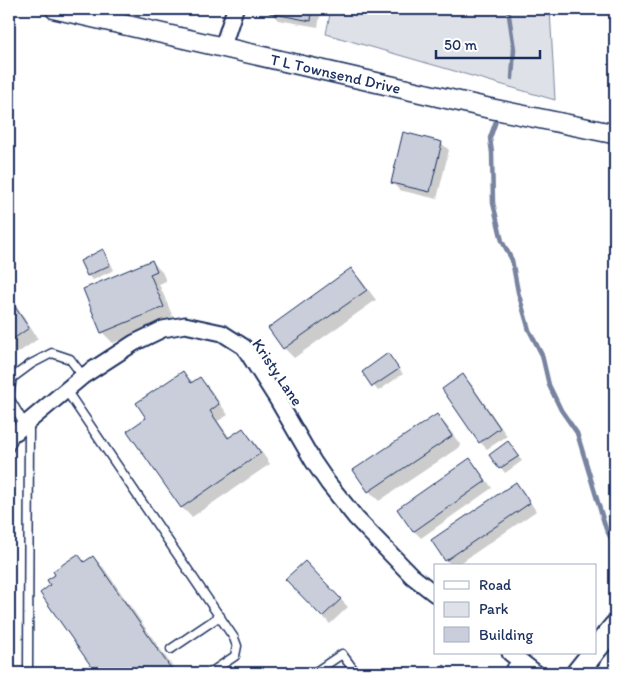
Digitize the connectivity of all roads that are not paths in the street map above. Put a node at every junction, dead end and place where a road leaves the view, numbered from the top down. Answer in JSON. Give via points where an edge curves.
{"nodes":[{"id":1,"x":55,"y":9,"type":"edge"},
{"id":2,"x":235,"y":9,"type":"edge"},
{"id":3,"x":223,"y":46,"type":"junction"},
{"id":4,"x":615,"y":134,"type":"edge"},
{"id":5,"x":83,"y":376,"type":"junction"},
{"id":6,"x":66,"y":390,"type":"junction"},
{"id":7,"x":9,"y":396,"type":"edge"},
{"id":8,"x":23,"y":426,"type":"junction"},
{"id":9,"x":9,"y":448,"type":"edge"},
{"id":10,"x":434,"y":593,"type":"edge"},
{"id":11,"x":220,"y":616,"type":"junction"},
{"id":12,"x":615,"y":626,"type":"edge"},
{"id":13,"x":170,"y":649,"type":"dead end"},
{"id":14,"x":596,"y":650,"type":"edge"},
{"id":15,"x":592,"y":654,"type":"edge"},
{"id":16,"x":514,"y":656,"type":"edge"},
{"id":17,"x":28,"y":673,"type":"edge"},
{"id":18,"x":210,"y":673,"type":"edge"},
{"id":19,"x":314,"y":673,"type":"edge"},
{"id":20,"x":356,"y":673,"type":"edge"},
{"id":21,"x":507,"y":673,"type":"edge"},
{"id":22,"x":536,"y":673,"type":"edge"},
{"id":23,"x":577,"y":673,"type":"edge"}],
"edges":[{"from":1,"to":3,"type":"street","name":"T L Townsend Drive"},
{"from":2,"to":3,"type":"street"},
{"from":3,"to":4,"type":"street","name":"T L Townsend Drive"},
{"from":5,"to":6,"type":"street","name":"Kristy Lane"},
{"from":5,"to":7,"type":"lane","via":[[70,359],[52,353],[12,378]]},
{"from":5,"to":10,"type":"street","name":"Kristy Lane","via":[[163,329],[185,325],[222,333],[244,347],[313,461],[356,518],[412,576]]},
{"from":6,"to":8,"type":"street","name":"Kristy Lane"},
{"from":6,"to":11,"type":"lane"},
{"from":7,"to":8,"type":"lane"},
{"from":8,"to":9,"type":"lane"},
{"from":8,"to":17,"type":"lane"},
{"from":11,"to":13,"type":"lane"},
{"from":11,"to":18,"type":"lane","via":[[234,638],[235,656]]},
{"from":12,"to":14,"type":"main road"},
{"from":15,"to":23,"type":"main road"},
{"from":16,"to":21,"type":"lane"},
{"from":16,"to":22,"type":"street"},
{"from":19,"to":20,"type":"lane","via":[[342,654]]}]}
